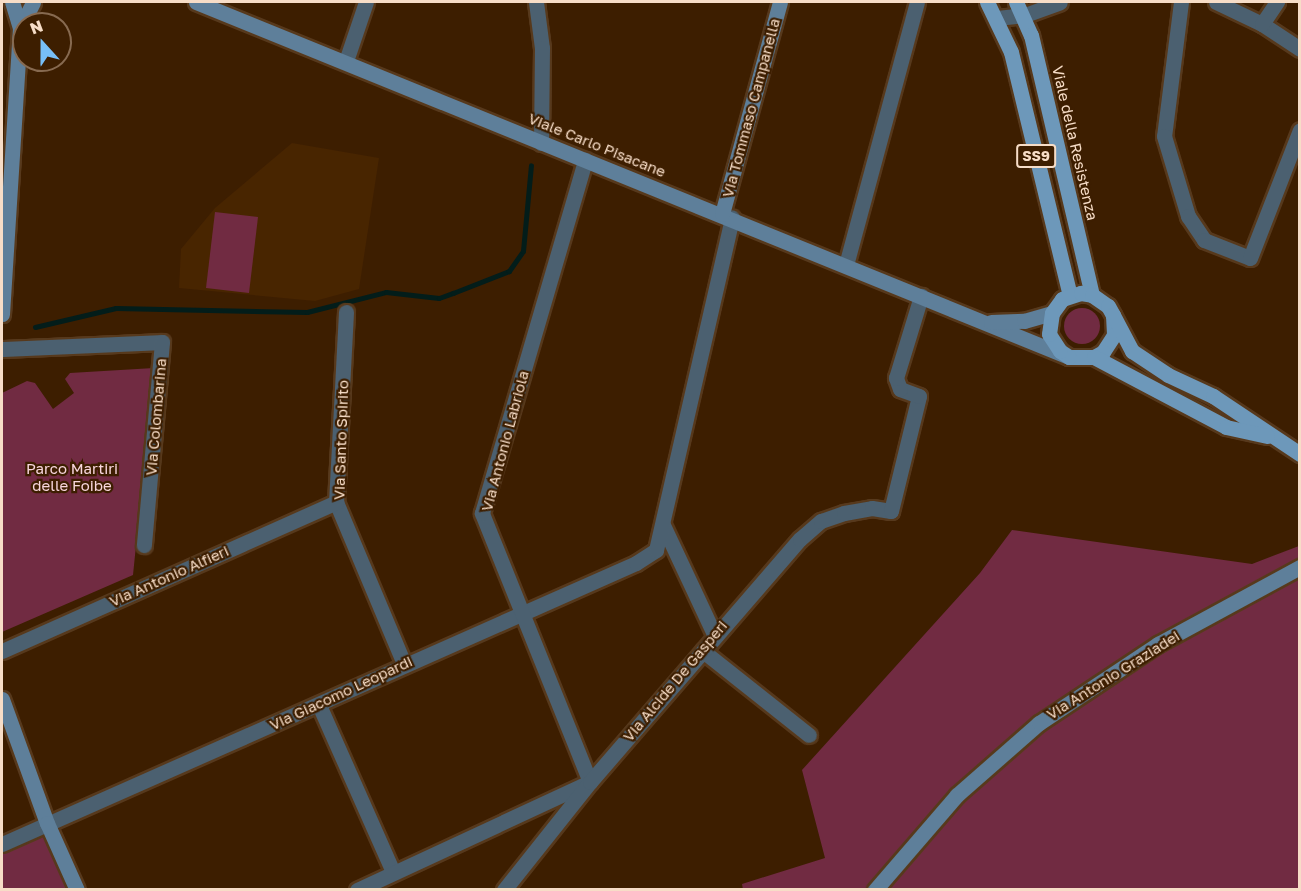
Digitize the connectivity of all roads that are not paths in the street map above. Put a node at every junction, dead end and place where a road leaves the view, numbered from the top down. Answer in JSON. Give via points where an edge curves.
{"nodes":[{"id":1,"x":196,"y":2,"type":"edge"},
{"id":2,"x":366,"y":2,"type":"edge"},
{"id":3,"x":536,"y":2,"type":"edge"},
{"id":4,"x":780,"y":2,"type":"edge"},
{"id":5,"x":917,"y":2,"type":"edge"},
{"id":6,"x":987,"y":2,"type":"edge"},
{"id":7,"x":1015,"y":2,"type":"edge"},
{"id":8,"x":1060,"y":2,"type":"edge"},
{"id":9,"x":1181,"y":2,"type":"edge"},
{"id":10,"x":1216,"y":2,"type":"edge"},
{"id":11,"x":1277,"y":2,"type":"edge"},
{"id":12,"x":1025,"y":15,"type":"junction"},
{"id":13,"x":997,"y":18,"type":"junction"},
{"id":14,"x":1262,"y":24,"type":"junction"},
{"id":15,"x":1299,"y":49,"type":"edge"},
{"id":16,"x":346,"y":61,"type":"junction"},
{"id":17,"x":17,"y":72,"type":"edge"},
{"id":18,"x":1299,"y":130,"type":"edge"},
{"id":19,"x":541,"y":143,"type":"junction"},
{"id":20,"x":585,"y":160,"type":"junction"},
{"id":21,"x":727,"y":216,"type":"junction"},
{"id":22,"x":846,"y":265,"type":"junction"},
{"id":23,"x":3,"y":278,"type":"edge"},
{"id":24,"x":1070,"y":295,"type":"junction"},
{"id":25,"x":1092,"y":295,"type":"junction"},
{"id":26,"x":921,"y":296,"type":"junction"},
{"id":27,"x":346,"y":312,"type":"dead end"},
{"id":28,"x":1052,"y":313,"type":"junction"},
{"id":29,"x":2,"y":314,"type":"edge"},
{"id":30,"x":1113,"y":315,"type":"junction"},
{"id":31,"x":985,"y":322,"type":"junction"},
{"id":32,"x":2,"y":350,"type":"edge"},
{"id":33,"x":1069,"y":357,"type":"junction"},
{"id":34,"x":1094,"y":357,"type":"junction"},
{"id":35,"x":1164,"y":394,"type":"junction"},
{"id":36,"x":1213,"y":396,"type":"junction"},
{"id":37,"x":1268,"y":436,"type":"junction"},
{"id":38,"x":1297,"y":453,"type":"edge"},
{"id":39,"x":336,"y":502,"type":"junction"},
{"id":40,"x":663,"y":525,"type":"junction"},
{"id":41,"x":144,"y":545,"type":"dead end"},
{"id":42,"x":1299,"y":567,"type":"edge"},
{"id":43,"x":522,"y":611,"type":"junction"},
{"id":44,"x":714,"y":634,"type":"junction"},
{"id":45,"x":2,"y":651,"type":"edge"},
{"id":46,"x":703,"y":651,"type":"junction"},
{"id":47,"x":404,"y":664,"type":"junction"},
{"id":48,"x":2,"y":699,"type":"edge"},
{"id":49,"x":319,"y":705,"type":"junction"},
{"id":50,"x":809,"y":735,"type":"dead end"},
{"id":51,"x":590,"y":782,"type":"junction"},
{"id":52,"x":47,"y":823,"type":"junction"},
{"id":53,"x":2,"y":844,"type":"edge"},
{"id":54,"x":393,"y":872,"type":"junction"},
{"id":55,"x":77,"y":890,"type":"edge"},
{"id":56,"x":357,"y":890,"type":"edge"},
{"id":57,"x":504,"y":890,"type":"edge"},
{"id":58,"x":875,"y":890,"type":"edge"}],
"edges":[{"from":1,"to":16,"type":"street","name":"Viale Carlo Pisacane"},
{"from":2,"to":16,"type":"street"},
{"from":3,"to":19,"type":"street","via":[[542,48]]},
{"from":4,"to":21,"type":"street","name":"Via Tommaso Campanella"},
{"from":5,"to":22,"type":"street"},
{"from":6,"to":13,"type":"main road","number":"SS9"},
{"from":7,"to":12,"type":"main road","name":"Viale della Resistenza","number":"SS9"},
{"from":7,"to":13,"type":"street"},
{"from":8,"to":12,"type":"street"},
{"from":9,"to":18,"type":"street","via":[[1164,136],[1188,216],[1204,240],[1250,258]]},
{"from":10,"to":14,"type":"street"},
{"from":11,"to":14,"type":"street"},
{"from":12,"to":13,"type":"street"},
{"from":12,"to":25,"type":"main road","name":"Viale della Resistenza","number":"SS9"},
{"from":13,"to":24,"type":"main road","number":"SS9","via":[[1011,52]]},
{"from":14,"to":15,"type":"street"},
{"from":16,"to":19,"type":"street","name":"Viale Carlo Pisacane"},
{"from":17,"to":23,"type":"street"},
{"from":19,"to":20,"type":"street","name":"Viale Carlo Pisacane"},
{"from":20,"to":21,"type":"street","name":"Viale Carlo Pisacane"},
{"from":20,"to":43,"type":"street","name":"Via Antonio Labriola","via":[[482,513]]},
{"from":21,"to":22,"type":"street","name":"Viale Carlo Pisacane"},
{"from":21,"to":40,"type":"street","name":"Via Giacomo Leopardi"},
{"from":22,"to":26,"type":"street","name":"Viale Carlo Pisacane"},
{"from":23,"to":29,"type":"street"},
{"from":24,"to":25,"type":"main road"},
{"from":24,"to":28,"type":"main road","name":"Viale Carlo Pisacane"},
{"from":25,"to":30,"type":"main road","name":"Viale Carlo Pisacane","via":[[1101,299]]},
{"from":26,"to":31,"type":"street","name":"Viale Carlo Pisacane"},
{"from":26,"to":44,"type":"street","name":"Via Alcide De Gasperi","via":[[896,378],[900,389],[919,396],[891,512],[872,508],[821,520]]},
{"from":27,"to":39,"type":"street","name":"Via Santo Spirito"},
{"from":28,"to":31,"type":"street","name":"Viale Carlo Pisacane","via":[[1024,321]]},
{"from":28,"to":33,"type":"main road","via":[[1049,334]]},
{"from":30,"to":34,"type":"main road","via":[[1114,335],[1103,352]]},
{"from":30,"to":36,"type":"main road","name":"Viale Carlo Pisacane","via":[[1132,351],[1168,375]]},
{"from":31,"to":33,"type":"street","name":"Viale Carlo Pisacane"},
{"from":32,"to":41,"type":"street","name":"Via Colombarina","via":[[162,342]]},
{"from":33,"to":34,"type":"main road","name":"Viale Carlo Pisacane"},
{"from":34,"to":35,"type":"main road","name":"Viale Carlo Pisacane"},
{"from":35,"to":36,"type":"main road","via":[[1199,406],[1209,403]]},
{"from":35,"to":37,"type":"main road","name":"Viale Carlo Pisacane","via":[[1226,427]]},
{"from":36,"to":37,"type":"main road","name":"Viale Carlo Pisacane"},
{"from":37,"to":38,"type":"main road","name":"Viale Carlo Pisacane"},
{"from":39,"to":45,"type":"street","name":"Via Antonio Alfieri"},
{"from":39,"to":47,"type":"street","name":"Via Santo Spirito"},
{"from":40,"to":43,"type":"street","name":"Via Giacomo Leopardi","via":[[656,550],[636,563]]},
{"from":40,"to":44,"type":"street"},
{"from":42,"to":58,"type":"street","name":"Via Antonio Graziadei","via":[[1158,644],[1039,723],[957,795]]},
{"from":43,"to":47,"type":"street","name":"Via Giacomo Leopardi"},
{"from":43,"to":51,"type":"street","name":"Via Antonio Labriola"},
{"from":44,"to":46,"type":"street","name":"Via Alcide De Gasperi"},
{"from":46,"to":50,"type":"street"},
{"from":46,"to":51,"type":"street","name":"Via Alcide De Gasperi"},
{"from":47,"to":49,"type":"street","name":"Via Giacomo Leopardi"},
{"from":48,"to":52,"type":"street"},
{"from":49,"to":52,"type":"street","name":"Via Giacomo Leopardi"},
{"from":49,"to":54,"type":"street"},
{"from":51,"to":54,"type":"street"},
{"from":51,"to":57,"type":"street","name":"Via Alcide De Gasperi"},
{"from":52,"to":53,"type":"street","name":"Via Giacomo Leopardi"},
{"from":52,"to":55,"type":"street"},
{"from":54,"to":56,"type":"street"}]}
